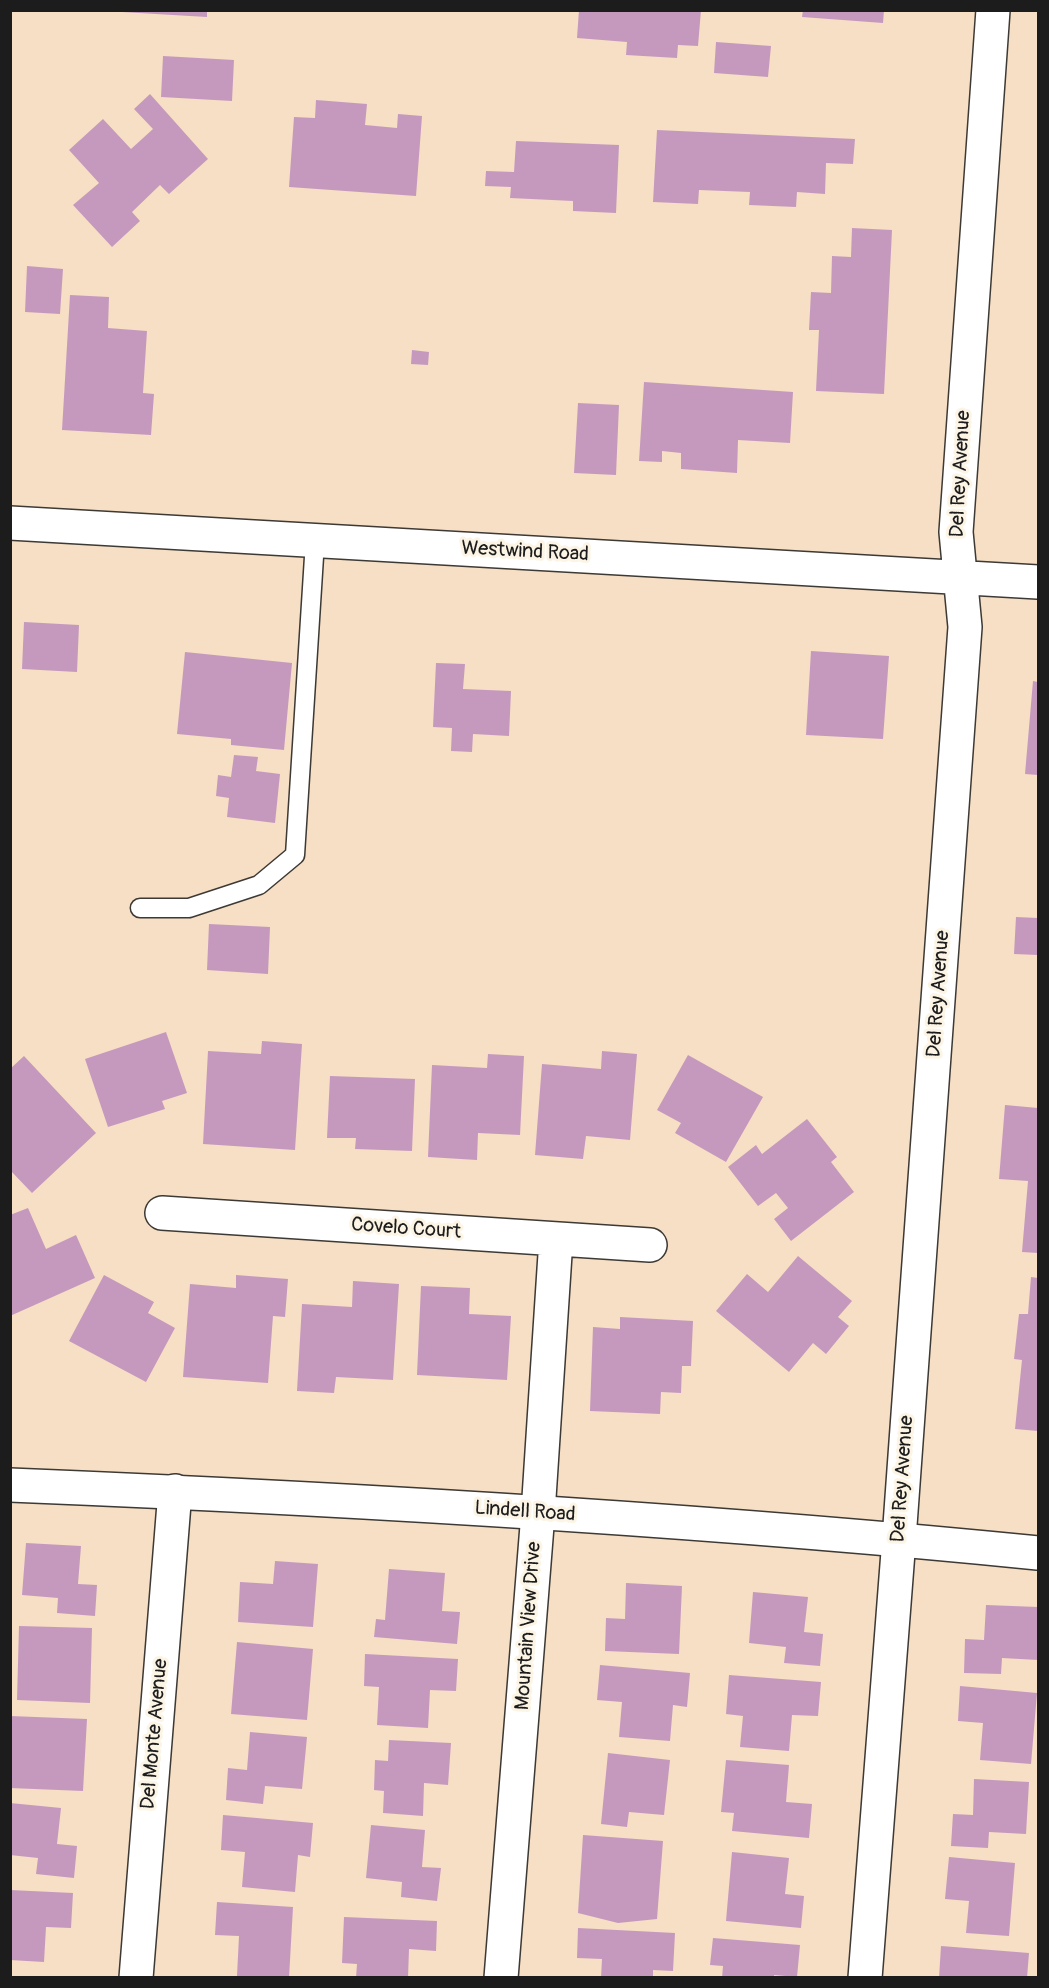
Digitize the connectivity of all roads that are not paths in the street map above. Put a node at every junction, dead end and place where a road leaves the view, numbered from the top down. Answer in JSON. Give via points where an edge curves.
{"nodes":[{"id":1,"x":993,"y":10,"type":"edge"},
{"id":2,"x":10,"y":523,"type":"edge"},
{"id":3,"x":315,"y":541,"type":"junction"},
{"id":4,"x":960,"y":578,"type":"junction"},
{"id":5,"x":1038,"y":582,"type":"edge"},
{"id":6,"x":140,"y":908,"type":"dead end"},
{"id":7,"x":162,"y":1213,"type":"dead end"},
{"id":8,"x":556,"y":1239,"type":"junction"},
{"id":9,"x":650,"y":1245,"type":"dead end"},
{"id":10,"x":10,"y":1485,"type":"edge"},
{"id":11,"x":175,"y":1491,"type":"junction"},
{"id":12,"x":537,"y":1513,"type":"junction"},
{"id":13,"x":899,"y":1539,"type":"junction"},
{"id":14,"x":1038,"y":1552,"type":"edge"},
{"id":15,"x":136,"y":1977,"type":"edge"},
{"id":16,"x":501,"y":1977,"type":"edge"},
{"id":17,"x":865,"y":1977,"type":"edge"}],
"edges":[{"from":1,"to":4,"type":"street","name":"Del Rey Avenue","via":[[956,532]]},
{"from":2,"to":3,"type":"street","name":"Westwind Road"},
{"from":3,"to":4,"type":"street","name":"Westwind Road"},
{"from":3,"to":6,"type":"lane","via":[[295,855],[260,885],[189,908]]},
{"from":4,"to":5,"type":"street","name":"Westwind Road"},
{"from":4,"to":13,"type":"street","name":"Del Rey Avenue","via":[[965,627]]},
{"from":7,"to":8,"type":"street","name":"Covelo Court"},
{"from":8,"to":9,"type":"street","name":"Covelo Court"},
{"from":8,"to":12,"type":"street","name":"Mountain View Drive"},
{"from":10,"to":11,"type":"street","name":"Lindell Road"},
{"from":11,"to":12,"type":"street","name":"Lindell Road"},
{"from":11,"to":15,"type":"street","name":"Del Monte Avenue"},
{"from":12,"to":13,"type":"street","name":"Lindell Road"},
{"from":12,"to":16,"type":"street","name":"Mountain View Drive"},
{"from":13,"to":14,"type":"street","name":"Lindell Road"},
{"from":13,"to":17,"type":"street","name":"Del Rey Avenue"}]}
